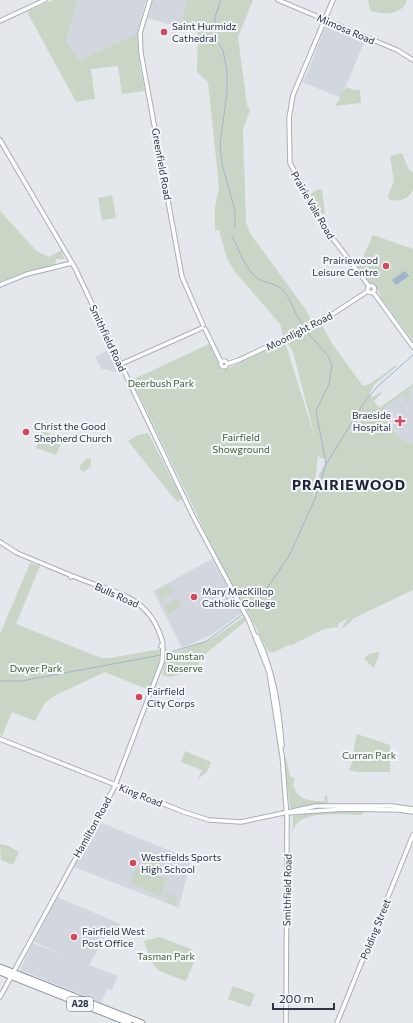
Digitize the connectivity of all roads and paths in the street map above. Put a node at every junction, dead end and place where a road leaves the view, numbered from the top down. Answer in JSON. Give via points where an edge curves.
{"nodes":[{"id":1,"x":45,"y":0,"type":"edge"},
{"id":2,"x":150,"y":0,"type":"edge"},
{"id":3,"x":278,"y":0,"type":"edge"},
{"id":4,"x":333,"y":0,"type":"edge"},
{"id":5,"x":325,"y":20,"type":"junction"},
{"id":6,"x":0,"y":21,"type":"edge"},
{"id":7,"x":413,"y":60,"type":"edge"},
{"id":8,"x":0,"y":140,"type":"edge"},
{"id":9,"x":72,"y":263,"type":"junction"},
{"id":10,"x":0,"y":285,"type":"edge"},
{"id":11,"x":369,"y":286,"type":"junction"},
{"id":12,"x":368,"y":291,"type":"junction"},
{"id":13,"x":373,"y":292,"type":"junction"},
{"id":14,"x":203,"y":327,"type":"junction"},
{"id":15,"x":413,"y":347,"type":"edge"},
{"id":16,"x":221,"y":362,"type":"joint"},
{"id":17,"x":121,"y":364,"type":"junction"},
{"id":18,"x":0,"y":542,"type":"edge"},
{"id":19,"x":250,"y":625,"type":"junction"},
{"id":20,"x":259,"y":646,"type":"junction"},
{"id":21,"x":163,"y":651,"type":"joint"},
{"id":22,"x":269,"y":662,"type":"junction"},
{"id":23,"x":272,"y":689,"type":"junction"},
{"id":24,"x":275,"y":710,"type":"junction"},
{"id":25,"x":280,"y":728,"type":"junction"},
{"id":26,"x":0,"y":739,"type":"edge"},
{"id":27,"x":280,"y":748,"type":"junction"},
{"id":28,"x":282,"y":756,"type":"junction"},
{"id":29,"x":115,"y":784,"type":"junction"},
{"id":30,"x":413,"y":809,"type":"edge"},
{"id":31,"x":413,"y":812,"type":"edge"},
{"id":32,"x":287,"y":813,"type":"junction"},
{"id":33,"x":413,"y":835,"type":"edge"},
{"id":34,"x":0,"y":967,"type":"edge"},
{"id":35,"x":0,"y":972,"type":"edge"},
{"id":36,"x":12,"y":974,"type":"junction"},
{"id":37,"x":0,"y":997,"type":"edge"},
{"id":38,"x":129,"y":1023,"type":"edge"},
{"id":39,"x":142,"y":1023,"type":"edge"},
{"id":40,"x":286,"y":1023,"type":"edge"},
{"id":41,"x":337,"y":1023,"type":"edge"}],
"edges":[{"from":1,"to":6,"type":"main road"},
{"from":2,"to":14,"type":"main road","name":"Greenfield Road","via":[[140,33],[141,53],[182,277]]},
{"from":3,"to":5,"type":"main road","name":"Mimosa Road"},
{"from":4,"to":5,"type":"main road","name":"Prairie Vale Road"},
{"from":5,"to":7,"type":"main road","name":"Mimosa Road","via":[[397,50]]},
{"from":5,"to":11,"type":"main road","name":"Prairie Vale Road","via":[[291,102],[289,161],[324,227]]},
{"from":8,"to":9,"type":"main road","name":"Smithfield Road"},
{"from":9,"to":10,"type":"main road","via":[[27,274]]},
{"from":9,"to":17,"type":"main road","name":"Smithfield Road"},
{"from":11,"to":12,"type":"main road"},
{"from":11,"to":13,"type":"main road","name":"Prairie Vale Road","via":[[374,287]]},
{"from":12,"to":13,"type":"main road"},
{"from":12,"to":16,"type":"main road","name":"Moonlight Road","via":[[322,321],[236,362],[223,366]]},
{"from":13,"to":15,"type":"main road"},
{"from":14,"to":16,"type":"main road","name":"Greenfield Road"},
{"from":14,"to":17,"type":"main road"},
{"from":17,"to":19,"type":"main road","name":"Smithfield Road","via":[[193,516]]},
{"from":18,"to":21,"type":"main road","name":"Bulls Road","via":[[14,552],[142,606],[155,622],[163,644],[166,645]]},
{"from":19,"to":20,"type":"main road","name":"Smithfield Road"},
{"from":19,"to":22,"type":"main road","name":"Smithfield Road"},
{"from":20,"to":22,"type":"main road"},
{"from":20,"to":23,"type":"main road","name":"Smithfield Road"},
{"from":21,"to":29,"type":"main road","name":"Hamilton Road","via":[[158,677]]},
{"from":22,"to":23,"type":"main road"},
{"from":22,"to":25,"type":"main road","name":"Smithfield Road","via":[[275,685]]},
{"from":23,"to":24,"type":"main road","name":"Smithfield Road"},
{"from":24,"to":25,"type":"main road"},
{"from":24,"to":27,"type":"main road","name":"Smithfield Road"},
{"from":25,"to":27,"type":"main road"},
{"from":25,"to":28,"type":"main road","name":"Smithfield Road"},
{"from":26,"to":29,"type":"main road","name":"King Road"},
{"from":27,"to":28,"type":"main road","name":"Smithfield Road"},
{"from":28,"to":32,"type":"main road","name":"Smithfield Road"},
{"from":29,"to":32,"type":"main road","name":"King Road","via":[[209,820],[241,822]]},
{"from":29,"to":36,"type":"main road","name":"Hamilton Road"},
{"from":30,"to":32,"type":"main road","name":"King Road","via":[[392,806],[316,806]]},
{"from":31,"to":32,"type":"main road","name":"King Road","via":[[344,809]]},
{"from":32,"to":40,"type":"main road","name":"Smithfield Road"},
{"from":33,"to":41,"type":"main road","name":"Polding Street"},
{"from":34,"to":36,"type":"highway","number":"A28"},
{"from":35,"to":36,"type":"highway","number":"A28"},
{"from":36,"to":37,"type":"main road","name":"Hamilton Road"},
{"from":36,"to":38,"type":"highway","number":"A28"},
{"from":36,"to":39,"type":"highway","number":"A28"}]}
